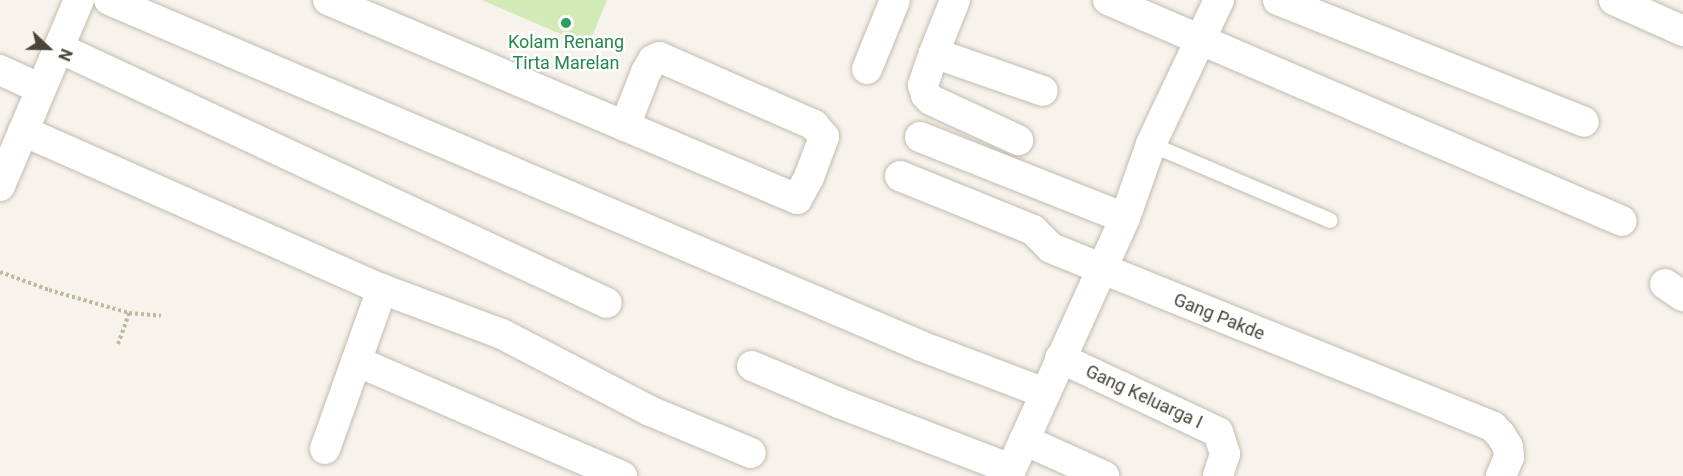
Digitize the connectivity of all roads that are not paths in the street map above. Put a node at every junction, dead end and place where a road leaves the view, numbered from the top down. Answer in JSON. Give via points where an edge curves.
{"nodes":[{"id":1,"x":79,"y":0,"type":"edge"},
{"id":2,"x":109,"y":0,"type":"edge"},
{"id":3,"x":328,"y":0,"type":"edge"},
{"id":4,"x":896,"y":0,"type":"edge"},
{"id":5,"x":955,"y":0,"type":"edge"},
{"id":6,"x":1108,"y":0,"type":"edge"},
{"id":7,"x":1220,"y":0,"type":"edge"},
{"id":8,"x":1278,"y":0,"type":"edge"},
{"id":9,"x":1614,"y":0,"type":"edge"},
{"id":10,"x":1683,"y":31,"type":"edge"},
{"id":11,"x":1202,"y":40,"type":"junction"},
{"id":12,"x":58,"y":48,"type":"junction"},
{"id":13,"x":934,"y":53,"type":"junction"},
{"id":14,"x":867,"y":69,"type":"dead end"},
{"id":15,"x":0,"y":70,"type":"edge"},
{"id":16,"x":41,"y":89,"type":"junction"},
{"id":17,"x":1043,"y":91,"type":"dead end"},
{"id":18,"x":1584,"y":122,"type":"dead end"},
{"id":19,"x":625,"y":126,"type":"junction"},
{"id":20,"x":23,"y":131,"type":"junction"},
{"id":21,"x":920,"y":137,"type":"dead end"},
{"id":22,"x":1018,"y":140,"type":"dead end"},
{"id":23,"x":1151,"y":144,"type":"junction"},
{"id":24,"x":900,"y":176,"type":"dead end"},
{"id":25,"x":0,"y":186,"type":"edge"},
{"id":26,"x":1125,"y":218,"type":"junction"},
{"id":27,"x":1330,"y":220,"type":"dead end"},
{"id":28,"x":1622,"y":221,"type":"dead end"},
{"id":29,"x":1100,"y":269,"type":"junction"},
{"id":30,"x":382,"y":290,"type":"junction"},
{"id":31,"x":607,"y":303,"type":"dead end"},
{"id":32,"x":1060,"y":358,"type":"junction"},
{"id":33,"x":356,"y":361,"type":"junction"},
{"id":34,"x":752,"y":366,"type":"dead end"},
{"id":35,"x":1045,"y":393,"type":"junction"},
{"id":36,"x":1024,"y":440,"type":"junction"},
{"id":37,"x":325,"y":449,"type":"dead end"},
{"id":38,"x":751,"y":453,"type":"dead end"},
{"id":39,"x":1010,"y":472,"type":"edge"},
{"id":40,"x":622,"y":476,"type":"edge"},
{"id":41,"x":1104,"y":476,"type":"edge"},
{"id":42,"x":1218,"y":476,"type":"edge"},
{"id":43,"x":1501,"y":476,"type":"edge"}],
"edges":[{"from":1,"to":12,"type":"street"},
{"from":2,"to":35,"type":"street","via":[[921,346]]},
{"from":3,"to":19,"type":"street"},
{"from":4,"to":14,"type":"street"},
{"from":5,"to":13,"type":"street"},
{"from":6,"to":11,"type":"street"},
{"from":7,"to":11,"type":"street"},
{"from":8,"to":18,"type":"street"},
{"from":9,"to":10,"type":"street"},
{"from":11,"to":23,"type":"street"},
{"from":11,"to":28,"type":"street"},
{"from":12,"to":16,"type":"street"},
{"from":12,"to":31,"type":"street"},
{"from":13,"to":17,"type":"street"},
{"from":13,"to":22,"type":"street","via":[[924,85],[926,95]]},
{"from":15,"to":16,"type":"street"},
{"from":16,"to":20,"type":"street"},
{"from":19,"to":19,"type":"street","via":[[797,199],[824,136],[814,125],[659,57],[646,72]]},
{"from":20,"to":25,"type":"street"},
{"from":20,"to":30,"type":"street"},
{"from":21,"to":26,"type":"street"},
{"from":23,"to":26,"type":"street"},
{"from":23,"to":27,"type":"lane"},
{"from":24,"to":29,"type":"street","name":"Gang Pakde","via":[[1033,230],[1051,248]]},
{"from":26,"to":29,"type":"street"},
{"from":29,"to":32,"type":"street"},
{"from":29,"to":43,"type":"street","name":"Gang Pakde","via":[[1493,427],[1508,447],[1509,457]]},
{"from":30,"to":33,"type":"street"},
{"from":30,"to":38,"type":"street","via":[[502,334],[650,411]]},
{"from":32,"to":35,"type":"street"},
{"from":32,"to":42,"type":"street","name":"Gang Keluarga I","via":[[1218,432],[1225,454]]},
{"from":33,"to":37,"type":"street"},
{"from":33,"to":40,"type":"street"},
{"from":34,"to":39,"type":"street"},
{"from":35,"to":36,"type":"street"},
{"from":36,"to":39,"type":"street"},
{"from":36,"to":41,"type":"street"}]}
